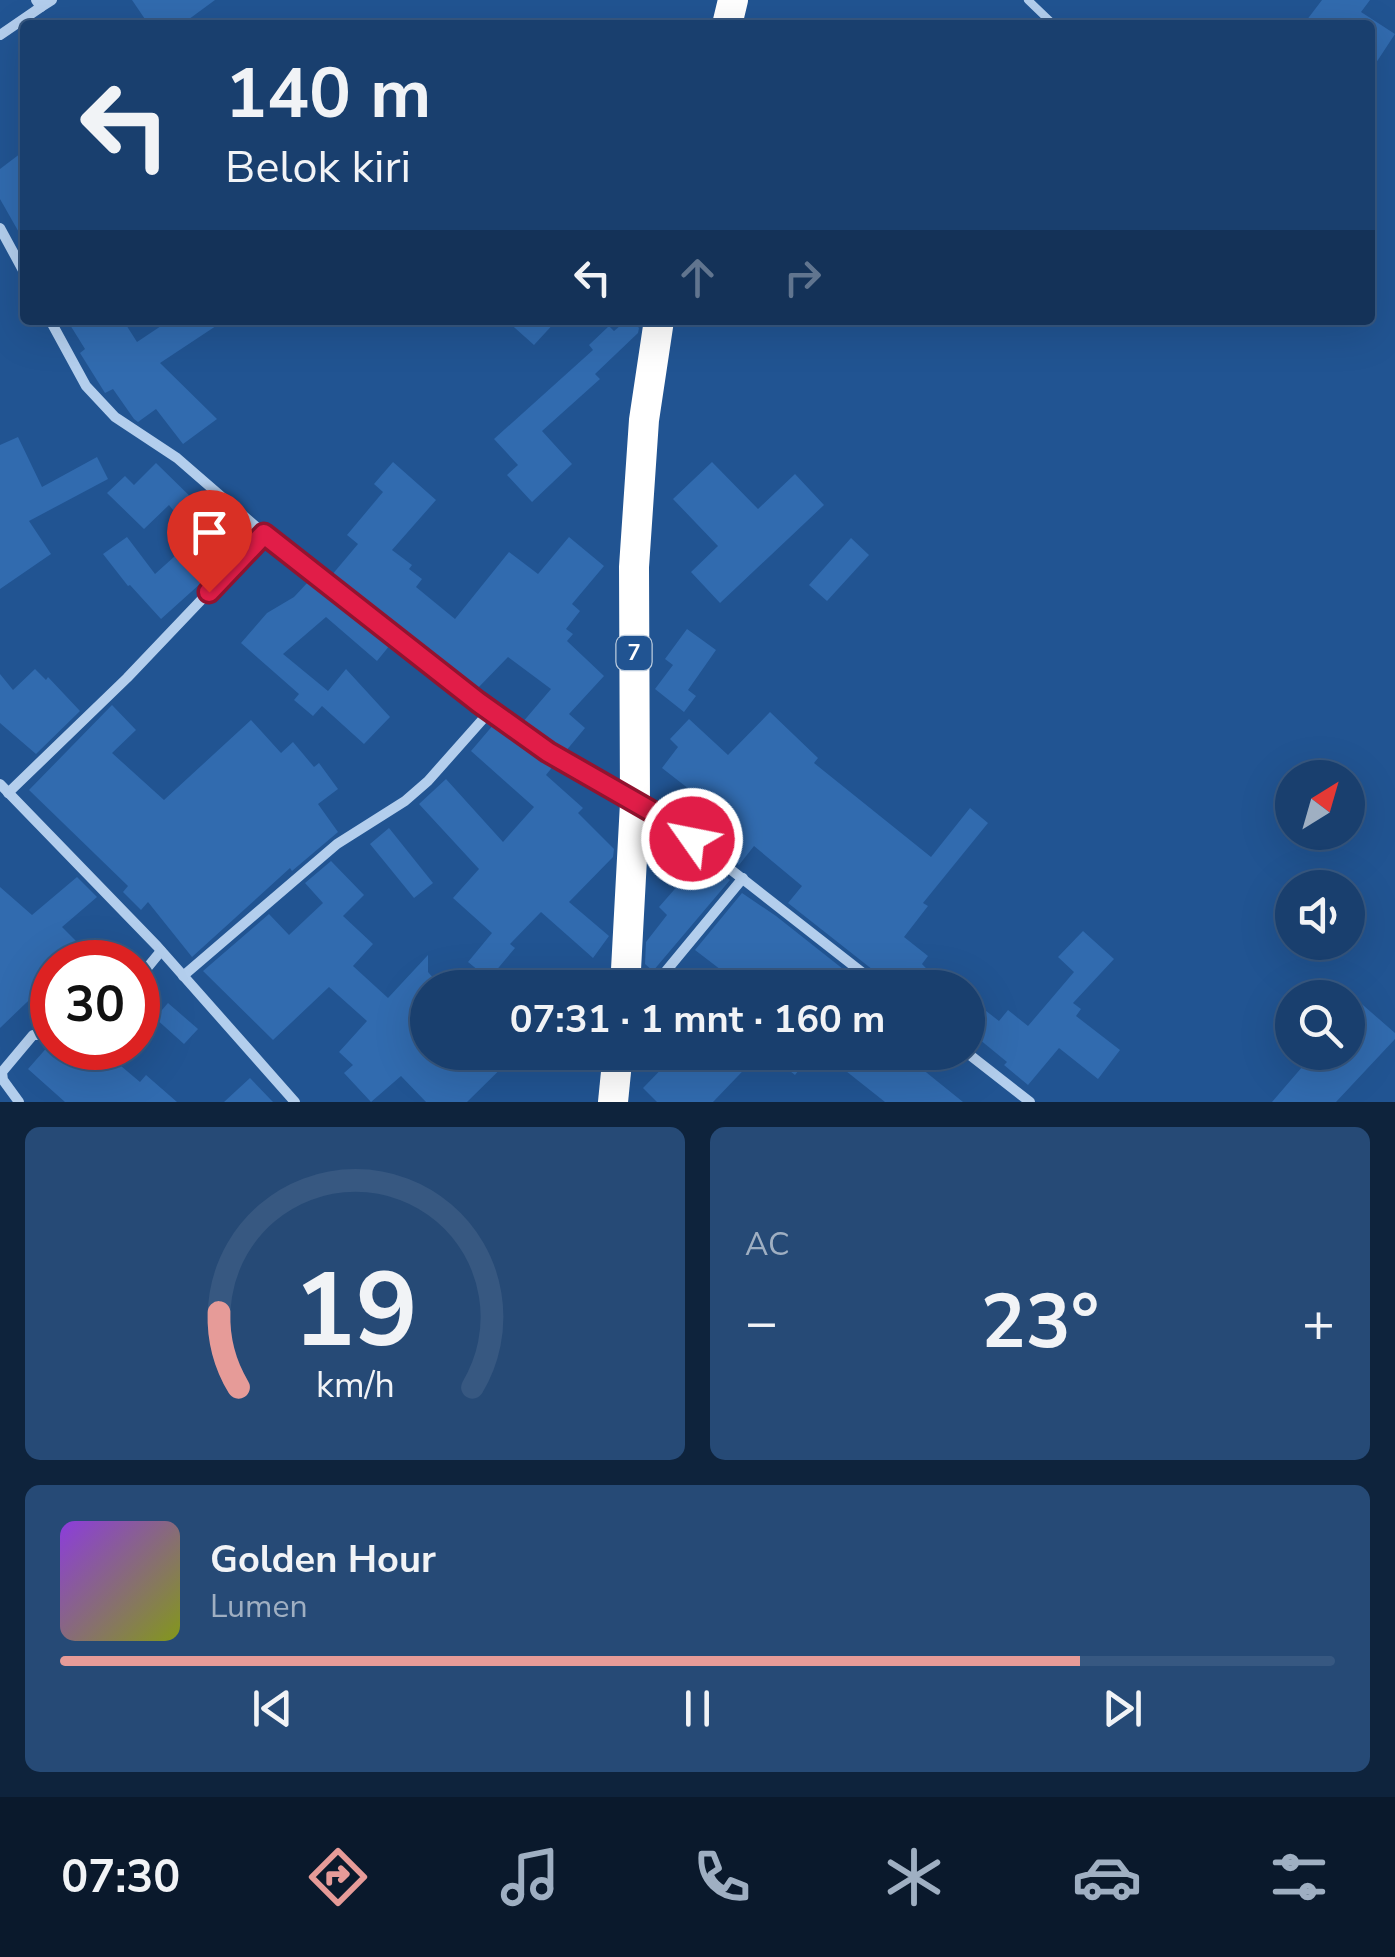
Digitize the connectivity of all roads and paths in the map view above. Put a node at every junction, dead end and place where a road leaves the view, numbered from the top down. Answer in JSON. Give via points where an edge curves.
{"nodes":[{"id":1,"x":1028,"y":0,"type":"edge"},
{"id":2,"x":43,"y":2,"type":"edge"},
{"id":3,"x":1049,"y":20,"type":"edge"},
{"id":4,"x":0,"y":35,"type":"edge"},
{"id":5,"x":0,"y":228,"type":"edge"},
{"id":6,"x":20,"y":265,"type":"edge"},
{"id":7,"x":53,"y":325,"type":"edge"},
{"id":8,"x":658,"y":325,"type":"edge"},
{"id":9,"x":264,"y":534,"type":"junction"},
{"id":10,"x":491,"y":710,"type":"junction"},
{"id":11,"x":4,"y":788,"type":"edge"},
{"id":12,"x":635,"y":803,"type":"junction"},
{"id":13,"x":742,"y":878,"type":"junction"},
{"id":14,"x":161,"y":951,"type":"joint"},
{"id":15,"x":626,"y":970,"type":"edge"},
{"id":16,"x":667,"y":970,"type":"edge"},
{"id":17,"x":859,"y":970,"type":"edge"},
{"id":18,"x":183,"y":976,"type":"junction"},
{"id":19,"x":30,"y":1039,"type":"edge"},
{"id":20,"x":985,"y":1067,"type":"edge"},
{"id":21,"x":616,"y":1070,"type":"edge"},
{"id":22,"x":19,"y":1102,"type":"edge"},
{"id":23,"x":295,"y":1102,"type":"edge"},
{"id":24,"x":612,"y":1102,"type":"edge"},
{"id":25,"x":1030,"y":1102,"type":"edge"}],
"edges":[{"from":1,"to":3,"type":"lane"},
{"from":2,"to":4,"type":"street"},
{"from":5,"to":6,"type":"street"},
{"from":7,"to":9,"type":"street","via":[[105,409],[177,458]]},
{"from":8,"to":12,"type":"highway","number":"7","via":[[634,567]]},
{"from":9,"to":10,"type":"street"},
{"from":9,"to":11,"type":"street","via":[[127,678]]},
{"from":10,"to":12,"type":"street"},
{"from":10,"to":18,"type":"street","via":[[416,791],[336,844]]},
{"from":11,"to":14,"type":"street"},
{"from":12,"to":13,"type":"street"},
{"from":12,"to":15,"type":"highway","number":"7"},
{"from":13,"to":16,"type":"street"},
{"from":13,"to":17,"type":"street"},
{"from":14,"to":18,"type":"street"},
{"from":18,"to":23,"type":"street"},
{"from":19,"to":22,"type":"street","via":[[2,1072]]},
{"from":20,"to":25,"type":"street"},
{"from":21,"to":24,"type":"highway"}]}
